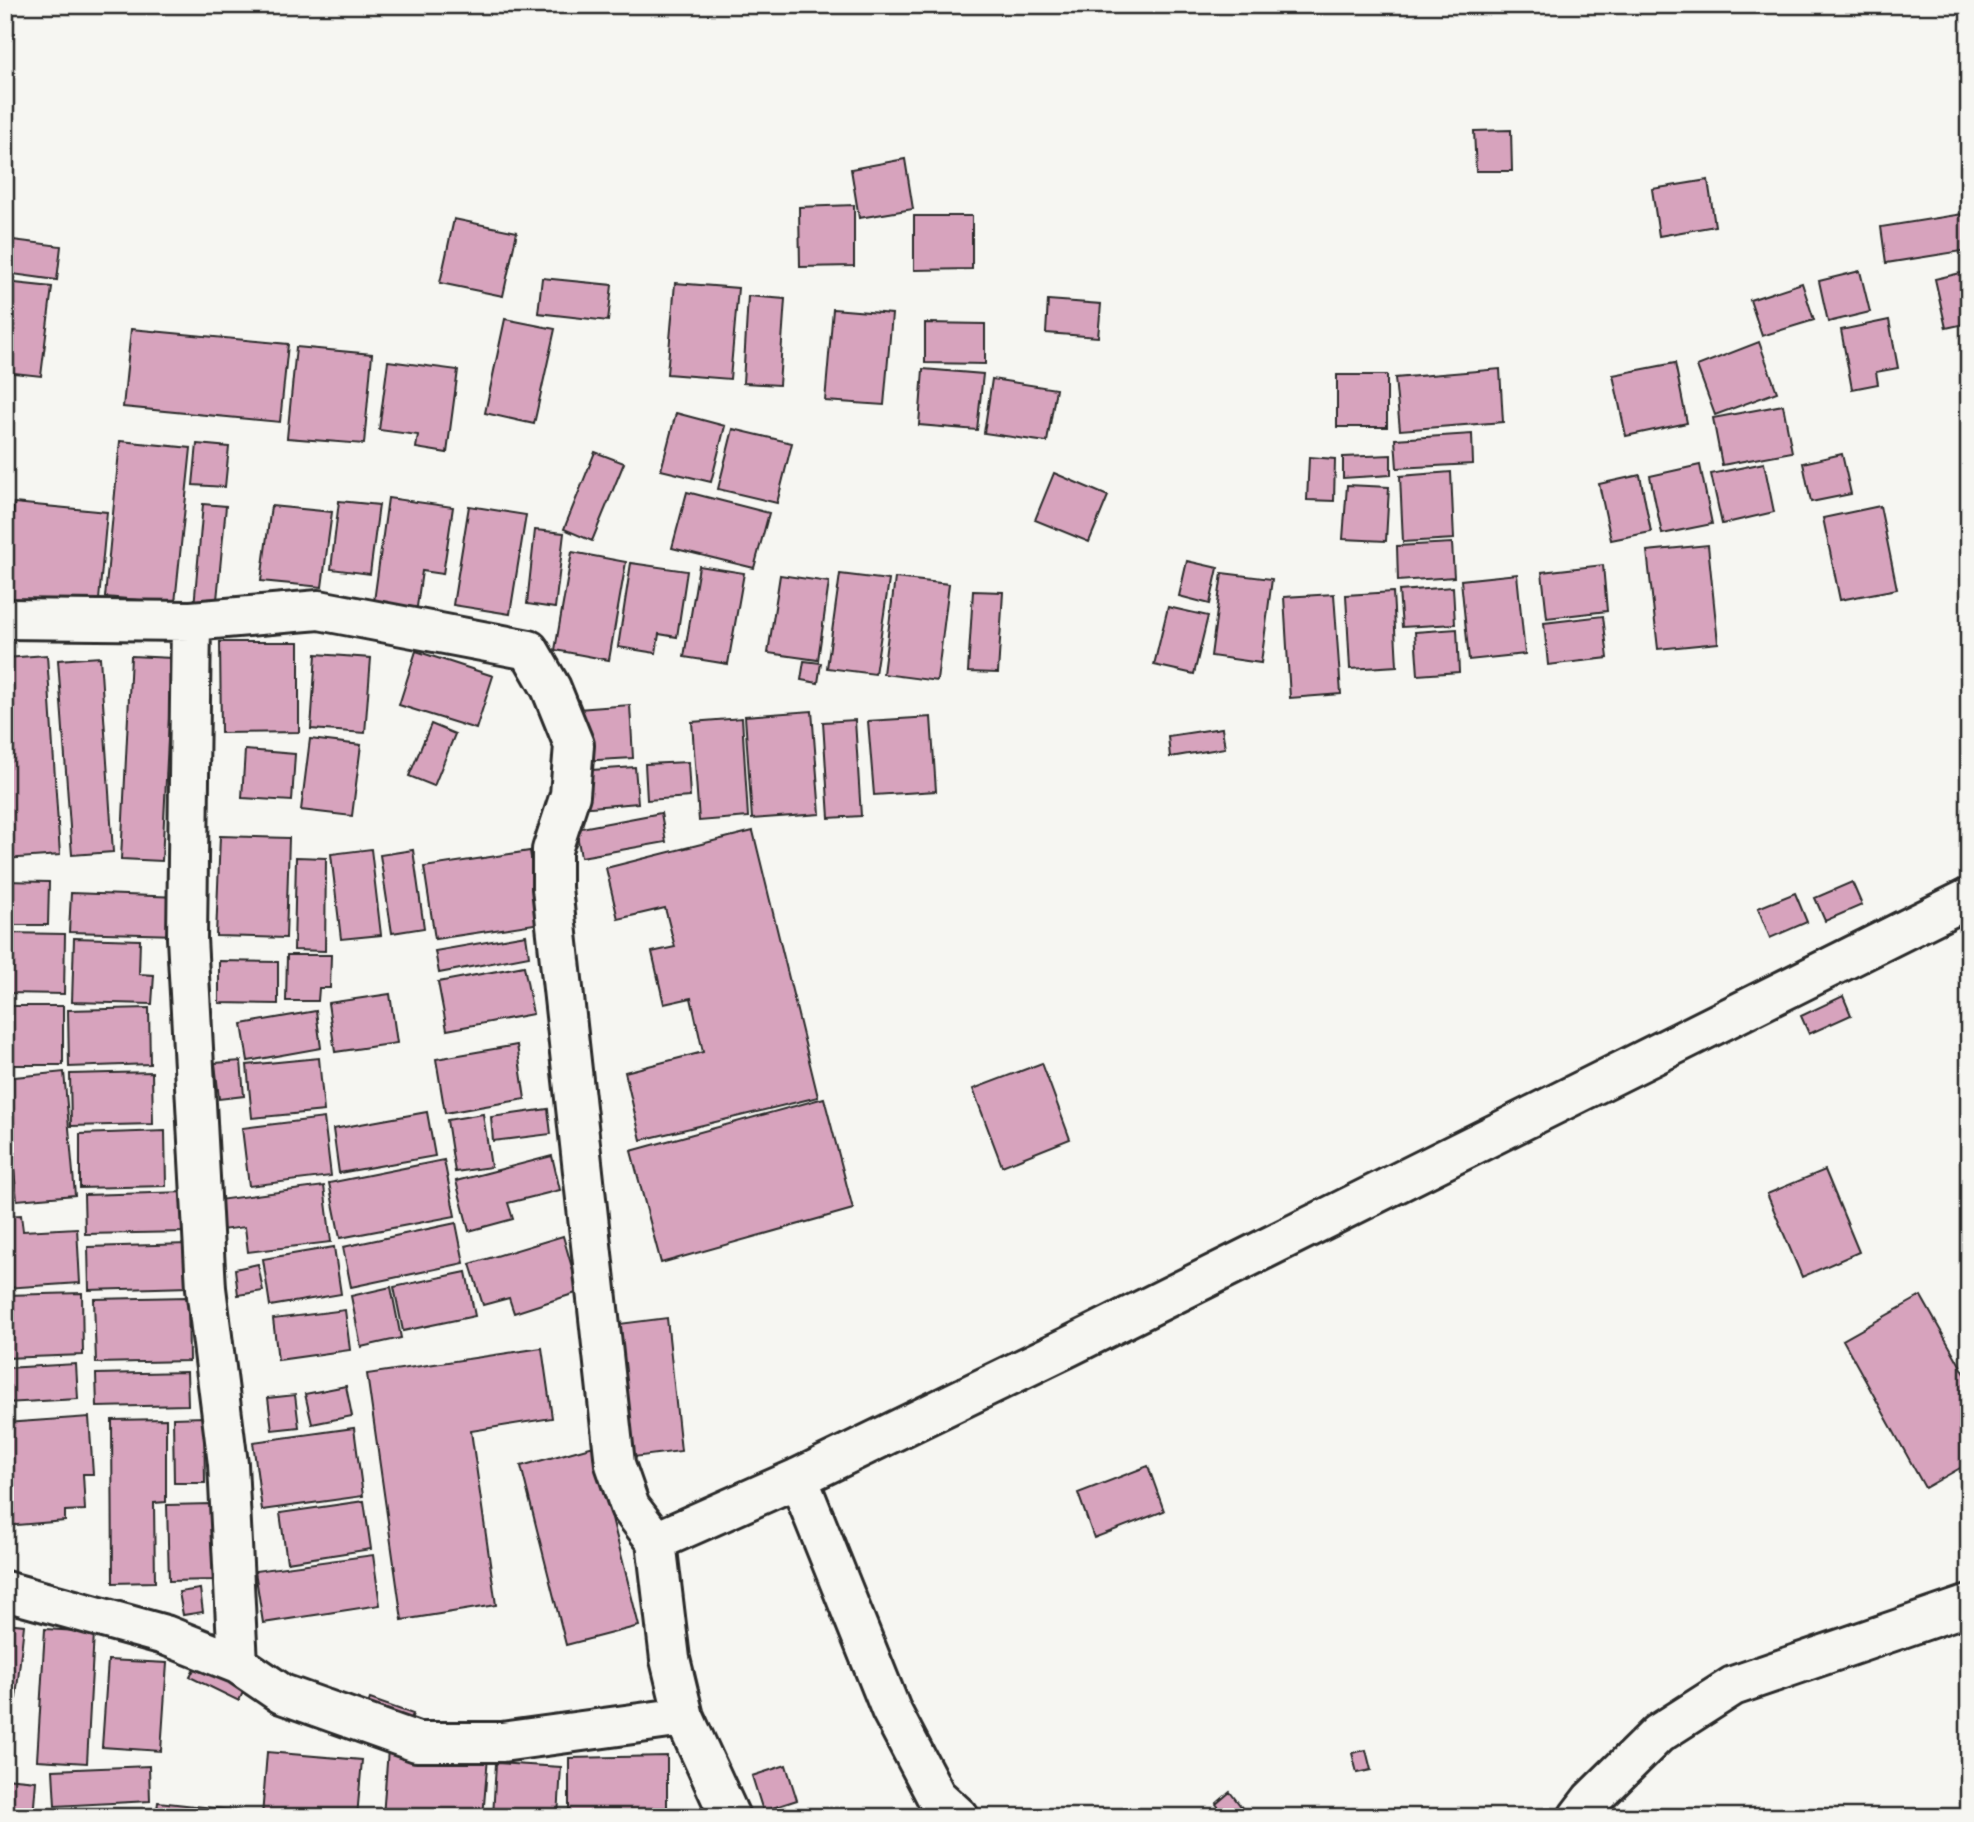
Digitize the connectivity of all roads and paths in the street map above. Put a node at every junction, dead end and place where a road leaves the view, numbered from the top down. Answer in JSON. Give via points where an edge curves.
{"nodes":[{"id":1,"x":5,"y":619,"type":"edge"},
{"id":2,"x":191,"y":621,"type":"junction"},
{"id":3,"x":1969,"y":898,"type":"edge"},
{"id":4,"x":798,"y":1478,"type":"junction"},
{"id":5,"x":656,"y":1541,"type":"junction"},
{"id":6,"x":5,"y":1591,"type":"edge"},
{"id":7,"x":1969,"y":1605,"type":"edge"},
{"id":8,"x":238,"y":1664,"type":"junction"},
{"id":9,"x":684,"y":1717,"type":"junction"},
{"id":10,"x":730,"y":1817,"type":"edge"},
{"id":11,"x":959,"y":1817,"type":"edge"},
{"id":12,"x":1578,"y":1817,"type":"edge"}],
"edges":[{"from":1,"to":2,"type":"street"},
{"from":2,"to":5,"type":"street","via":[[319,610],[529,650],[551,688],[574,746],[570,795],[552,850],[552,888],[615,1464],[630,1507]]},
{"from":2,"to":8,"type":"street","via":[[187,938],[206,1288],[227,1452]]},
{"from":3,"to":4,"type":"street"},
{"from":4,"to":5,"type":"street"},
{"from":4,"to":11,"type":"street","via":[[891,1710],[936,1796]]},
{"from":5,"to":9,"type":"street","via":[[670,1659]]},
{"from":6,"to":8,"type":"street","via":[[165,1635]]},
{"from":7,"to":12,"type":"street","via":[[1733,1686],[1658,1734]]},
{"from":8,"to":9,"type":"street","via":[[282,1694],[417,1742],[502,1742]]},
{"from":9,"to":10,"type":"street"}]}
